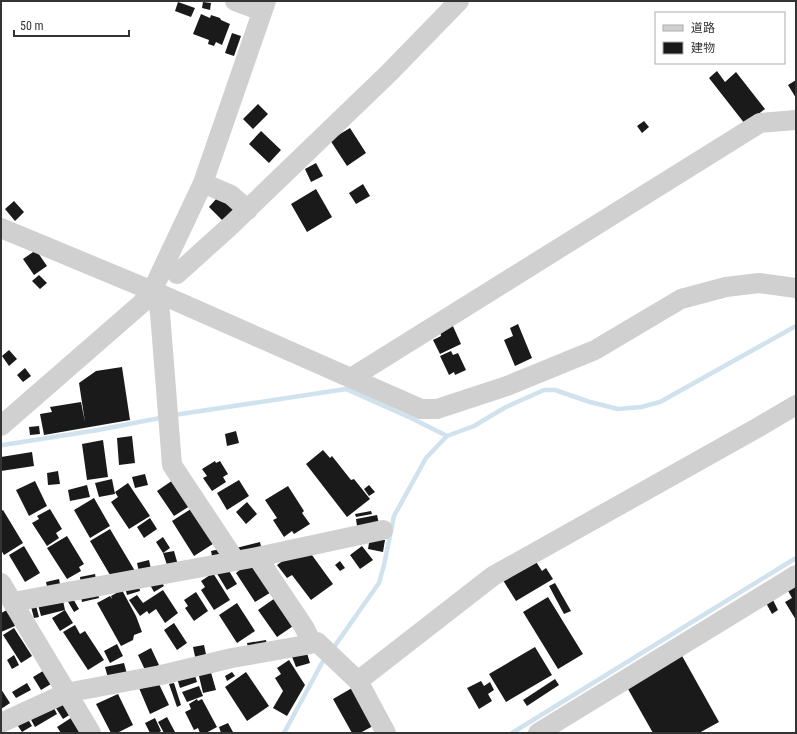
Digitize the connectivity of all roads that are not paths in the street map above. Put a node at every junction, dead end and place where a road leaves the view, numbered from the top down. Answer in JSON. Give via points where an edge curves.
{"nodes":[{"id":1,"x":235,"y":1,"type":"edge"},
{"id":2,"x":459,"y":1,"type":"edge"},
{"id":3,"x":264,"y":6,"type":"edge"},
{"id":4,"x":796,"y":108,"type":"edge"},
{"id":5,"x":796,"y":120,"type":"edge"},
{"id":6,"x":775,"y":122,"type":"junction"},
{"id":7,"x":203,"y":184,"type":"junction"},
{"id":8,"x":248,"y":210,"type":"junction"},
{"id":9,"x":1,"y":228,"type":"edge"},
{"id":10,"x":177,"y":274,"type":"dead end"},
{"id":11,"x":796,"y":288,"type":"edge"},
{"id":12,"x":155,"y":299,"type":"junction"},
{"id":13,"x":351,"y":378,"type":"junction"},
{"id":14,"x":796,"y":405,"type":"edge"},
{"id":15,"x":1,"y":426,"type":"edge"},
{"id":16,"x":383,"y":530,"type":"dead end"},
{"id":17,"x":257,"y":557,"type":"junction"},
{"id":18,"x":235,"y":560,"type":"junction"},
{"id":19,"x":796,"y":575,"type":"edge"},
{"id":20,"x":1,"y":583,"type":"edge"},
{"id":21,"x":13,"y":602,"type":"junction"},
{"id":22,"x":312,"y":643,"type":"junction"},
{"id":23,"x":358,"y":681,"type":"junction"},
{"id":24,"x":66,"y":693,"type":"junction"},
{"id":25,"x":1,"y":722,"type":"edge"},
{"id":26,"x":91,"y":733,"type":"edge"},
{"id":27,"x":386,"y":733,"type":"edge"},
{"id":28,"x":538,"y":733,"type":"edge"}],
"edges":[{"from":1,"to":3,"type":"street"},
{"from":2,"to":8,"type":"street"},
{"from":3,"to":7,"type":"street"},
{"from":4,"to":6,"type":"street"},
{"from":5,"to":6,"type":"street"},
{"from":6,"to":13,"type":"street","via":[[760,123]]},
{"from":7,"to":8,"type":"street","via":[[231,195]]},
{"from":7,"to":12,"type":"street"},
{"from":8,"to":10,"type":"street"},
{"from":9,"to":12,"type":"street"},
{"from":11,"to":13,"type":"street","via":[[759,284],[733,286],[681,299],[595,350],[507,386],[437,409],[421,409]]},
{"from":12,"to":13,"type":"street"},
{"from":12,"to":15,"type":"street","via":[[141,304]]},
{"from":12,"to":18,"type":"street","via":[[160,313],[172,465]]},
{"from":14,"to":23,"type":"street","via":[[493,576]]},
{"from":16,"to":17,"type":"street"},
{"from":17,"to":18,"type":"street"},
{"from":17,"to":22,"type":"street"},
{"from":18,"to":21,"type":"street"},
{"from":19,"to":28,"type":"street"},
{"from":20,"to":21,"type":"street"},
{"from":21,"to":24,"type":"street"},
{"from":22,"to":23,"type":"street","via":[[317,642]]},
{"from":22,"to":24,"type":"street"},
{"from":23,"to":27,"type":"street"},
{"from":24,"to":25,"type":"street"},
{"from":24,"to":26,"type":"street"}]}
